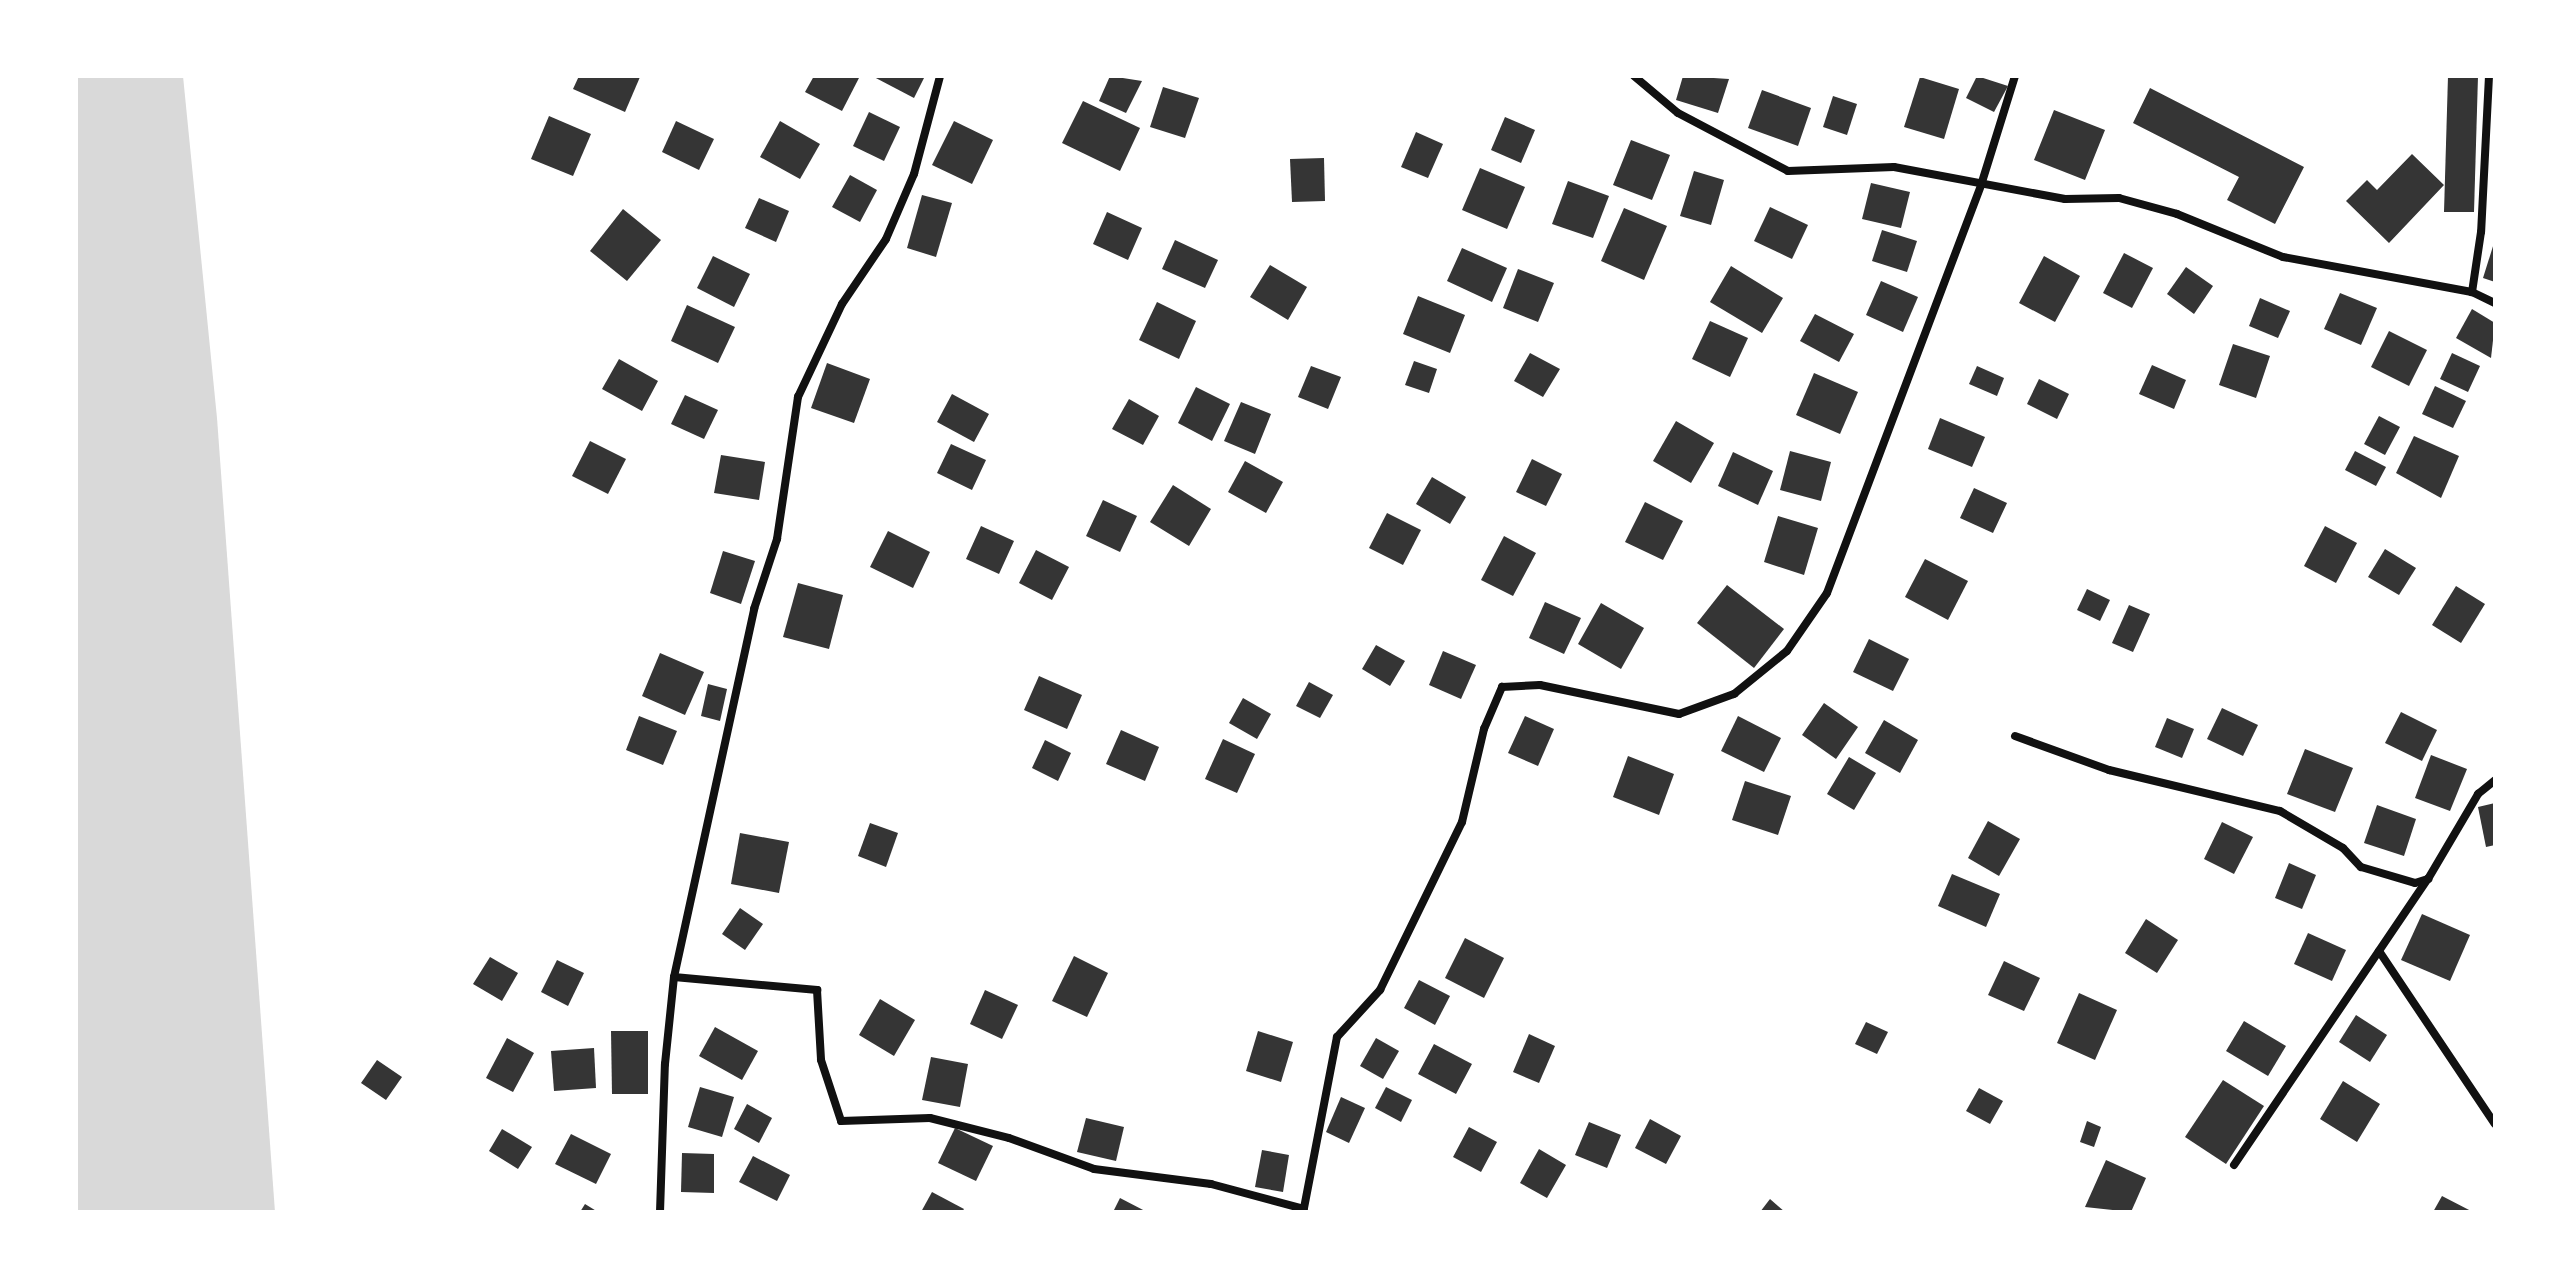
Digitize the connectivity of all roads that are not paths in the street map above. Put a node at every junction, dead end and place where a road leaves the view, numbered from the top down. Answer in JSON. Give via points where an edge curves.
{"nodes":[{"id":1,"x":940,"y":76,"type":"edge"},
{"id":2,"x":1634,"y":76,"type":"edge"},
{"id":3,"x":2015,"y":76,"type":"edge"},
{"id":4,"x":2489,"y":76,"type":"edge"},
{"id":5,"x":1982,"y":182,"type":"junction"},
{"id":6,"x":2472,"y":292,"type":"junction"},
{"id":7,"x":2495,"y":303,"type":"edge"},
{"id":8,"x":2015,"y":736,"type":"dead end"},
{"id":9,"x":2495,"y":780,"type":"edge"},
{"id":10,"x":2428,"y":879,"type":"junction"},
{"id":11,"x":2379,"y":951,"type":"junction"},
{"id":12,"x":674,"y":977,"type":"junction"},
{"id":13,"x":2495,"y":1124,"type":"edge"},
{"id":14,"x":2234,"y":1165,"type":"dead end"},
{"id":15,"x":1303,"y":1210,"type":"edge"},
{"id":16,"x":660,"y":1212,"type":"edge"}],
"edges":[{"from":1,"to":12,"type":"street","via":[[914,174],[886,239],[842,304],[798,397],[777,539],[754,609]]},
{"from":2,"to":5,"type":"street","via":[[1678,113],[1788,171],[1894,167]]},
{"from":3,"to":5,"type":"street"},
{"from":4,"to":6,"type":"street","via":[[2481,232]]},
{"from":5,"to":6,"type":"street","via":[[2065,199],[2119,198],[2177,214],[2283,257]]},
{"from":5,"to":15,"type":"street","via":[[1827,593],[1787,651],[1734,694],[1679,714],[1540,685],[1502,687],[1484,729],[1462,822],[1380,990],[1337,1037]]},
{"from":6,"to":7,"type":"street"},
{"from":8,"to":10,"type":"street","via":[[2109,770],[2280,811],[2343,848],[2361,867],[2415,883]]},
{"from":9,"to":10,"type":"street","via":[[2478,794]]},
{"from":10,"to":11,"type":"street"},
{"from":11,"to":13,"type":"street"},
{"from":11,"to":14,"type":"street"},
{"from":12,"to":15,"type":"street","via":[[817,990],[821,1060],[841,1121],[930,1118],[1009,1138],[1094,1169],[1211,1184]]},
{"from":12,"to":16,"type":"street"}]}
